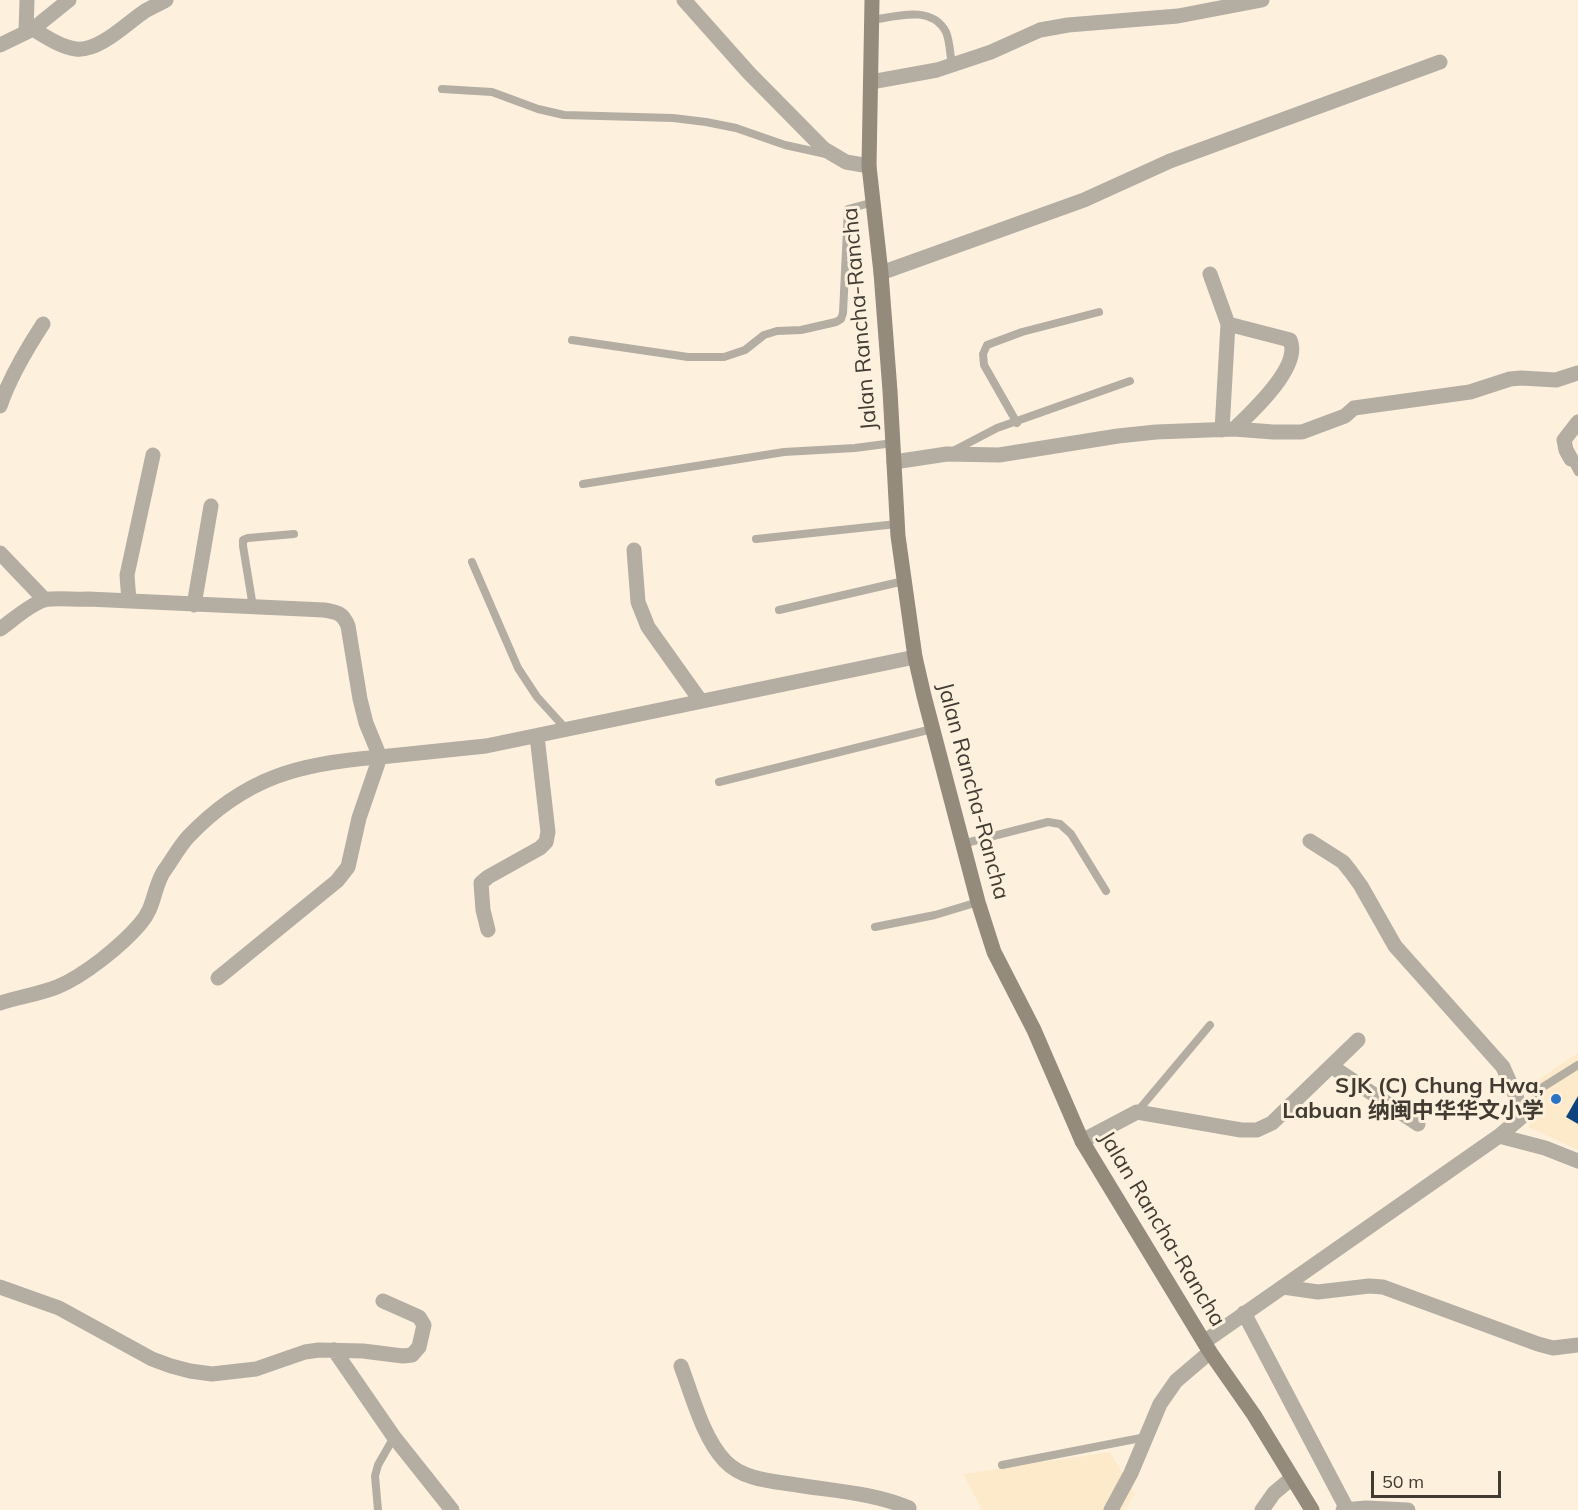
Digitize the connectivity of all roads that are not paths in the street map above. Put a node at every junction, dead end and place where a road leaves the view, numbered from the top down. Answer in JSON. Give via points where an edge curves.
{"nodes":[{"id":1,"x":27,"y":0,"type":"edge"},
{"id":2,"x":69,"y":0,"type":"edge"},
{"id":3,"x":166,"y":0,"type":"edge"},
{"id":4,"x":684,"y":0,"type":"edge"},
{"id":5,"x":873,"y":0,"type":"edge"},
{"id":6,"x":1262,"y":0,"type":"edge"},
{"id":7,"x":873,"y":20,"type":"junction"},
{"id":8,"x":30,"y":31,"type":"junction"},
{"id":9,"x":0,"y":45,"type":"edge"},
{"id":10,"x":1440,"y":62,"type":"dead end"},
{"id":11,"x":952,"y":65,"type":"junction"},
{"id":12,"x":871,"y":82,"type":"junction"},
{"id":13,"x":442,"y":89,"type":"dead end"},
{"id":14,"x":834,"y":156,"type":"junction"},
{"id":15,"x":869,"y":166,"type":"junction"},
{"id":16,"x":874,"y":202,"type":"junction"},
{"id":17,"x":881,"y":273,"type":"junction"},
{"id":18,"x":1210,"y":274,"type":"dead end"},
{"id":19,"x":1099,"y":312,"type":"dead end"},
{"id":20,"x":43,"y":324,"type":"dead end"},
{"id":21,"x":1228,"y":324,"type":"junction"},
{"id":22,"x":572,"y":339,"type":"dead end"},
{"id":23,"x":1578,"y":373,"type":"edge"},
{"id":24,"x":1130,"y":381,"type":"dead end"},
{"id":25,"x":0,"y":406,"type":"edge"},
{"id":26,"x":1017,"y":423,"type":"junction"},
{"id":27,"x":1578,"y":423,"type":"edge"},
{"id":28,"x":1228,"y":430,"type":"junction"},
{"id":29,"x":893,"y":443,"type":"junction"},
{"id":30,"x":948,"y":454,"type":"junction"},
{"id":31,"x":153,"y":455,"type":"dead end"},
{"id":32,"x":894,"y":462,"type":"junction"},
{"id":33,"x":1574,"y":465,"type":"edge"},
{"id":34,"x":583,"y":484,"type":"dead end"},
{"id":35,"x":211,"y":506,"type":"dead end"},
{"id":36,"x":897,"y":524,"type":"junction"},
{"id":37,"x":294,"y":534,"type":"dead end"},
{"id":38,"x":756,"y":539,"type":"dead end"},
{"id":39,"x":634,"y":550,"type":"dead end"},
{"id":40,"x":0,"y":553,"type":"edge"},
{"id":41,"x":472,"y":562,"type":"dead end"},
{"id":42,"x":904,"y":581,"type":"junction"},
{"id":43,"x":45,"y":600,"type":"junction"},
{"id":44,"x":129,"y":601,"type":"junction"},
{"id":45,"x":194,"y":605,"type":"junction"},
{"id":46,"x":253,"y":607,"type":"junction"},
{"id":47,"x":779,"y":610,"type":"dead end"},
{"id":48,"x":0,"y":629,"type":"edge"},
{"id":49,"x":915,"y":657,"type":"junction"},
{"id":50,"x":700,"y":700,"type":"junction"},
{"id":51,"x":932,"y":729,"type":"junction"},
{"id":52,"x":566,"y":730,"type":"junction"},
{"id":53,"x":537,"y":736,"type":"junction"},
{"id":54,"x":380,"y":757,"type":"junction"},
{"id":55,"x":718,"y":782,"type":"dead end"},
{"id":56,"x":1310,"y":841,"type":"dead end"},
{"id":57,"x":962,"y":844,"type":"junction"},
{"id":58,"x":1106,"y":891,"type":"dead end"},
{"id":59,"x":978,"y":902,"type":"junction"},
{"id":60,"x":875,"y":927,"type":"dead end"},
{"id":61,"x":488,"y":930,"type":"dead end"},
{"id":62,"x":218,"y":978,"type":"dead end"},
{"id":63,"x":0,"y":1003,"type":"edge"},
{"id":64,"x":1210,"y":1025,"type":"dead end"},
{"id":65,"x":1358,"y":1040,"type":"dead end"},
{"id":66,"x":1578,"y":1065,"type":"edge"},
{"id":67,"x":1331,"y":1066,"type":"junction"},
{"id":68,"x":1137,"y":1112,"type":"junction"},
{"id":69,"x":1524,"y":1114,"type":"junction"},
{"id":70,"x":1418,"y":1124,"type":"dead end"},
{"id":71,"x":1499,"y":1136,"type":"junction"},
{"id":72,"x":1082,"y":1141,"type":"junction"},
{"id":73,"x":1578,"y":1161,"type":"edge"},
{"id":74,"x":0,"y":1287,"type":"edge"},
{"id":75,"x":1283,"y":1287,"type":"junction"},
{"id":76,"x":383,"y":1301,"type":"dead end"},
{"id":77,"x":1244,"y":1314,"type":"junction"},
{"id":78,"x":1578,"y":1345,"type":"edge"},
{"id":79,"x":1207,"y":1347,"type":"junction"},
{"id":80,"x":334,"y":1350,"type":"junction"},
{"id":81,"x":681,"y":1366,"type":"dead end"},
{"id":82,"x":394,"y":1437,"type":"junction"},
{"id":83,"x":1146,"y":1437,"type":"junction"},
{"id":84,"x":1002,"y":1465,"type":"dead end"},
{"id":85,"x":1292,"y":1478,"type":"junction"},
{"id":86,"x":909,"y":1509,"type":"edge"},
{"id":87,"x":378,"y":1510,"type":"edge"},
{"id":88,"x":452,"y":1510,"type":"edge"},
{"id":89,"x":1111,"y":1510,"type":"edge"},
{"id":90,"x":1262,"y":1510,"type":"edge"},
{"id":91,"x":1312,"y":1510,"type":"edge"},
{"id":92,"x":1345,"y":1510,"type":"edge"},
{"id":93,"x":1408,"y":1510,"type":"edge"}],
"edges":[{"from":1,"to":8,"type":"street"},
{"from":2,"to":8,"type":"street"},
{"from":3,"to":8,"type":"street","via":[[112,36],[78,50]]},
{"from":4,"to":14,"type":"street","via":[[749,73]]},
{"from":5,"to":7,"type":"main road","name":"Jalan Rancha-Rancha"},
{"from":6,"to":11,"type":"street","via":[[1178,16],[1040,30]]},
{"from":7,"to":11,"type":"lane","via":[[913,13],[939,22],[947,34]]},
{"from":7,"to":12,"type":"main road","name":"Jalan Rancha-Rancha"},
{"from":8,"to":9,"type":"street"},
{"from":10,"to":17,"type":"street","via":[[1170,161],[1084,200]]},
{"from":11,"to":12,"type":"street"},
{"from":12,"to":15,"type":"main road","name":"Jalan Rancha-Rancha"},
{"from":13,"to":14,"type":"lane","via":[[492,92],[564,115],[706,122]]},
{"from":14,"to":15,"type":"street"},
{"from":15,"to":16,"type":"main road","name":"Jalan Rancha-Rancha"},
{"from":16,"to":17,"type":"main road","name":"Jalan Rancha-Rancha"},
{"from":16,"to":22,"type":"lane","via":[[848,209],[843,314],[836,322],[764,335],[745,350],[724,357],[688,357]]},
{"from":17,"to":29,"type":"main road","name":"Jalan Rancha-Rancha"},
{"from":18,"to":21,"type":"street"},
{"from":19,"to":26,"type":"lane","via":[[987,345],[984,365]]},
{"from":20,"to":25,"type":"street"},
{"from":21,"to":28,"type":"street"},
{"from":21,"to":28,"type":"street","via":[[1290,340],[1293,348],[1285,372]]},
{"from":23,"to":28,"type":"street","via":[[1556,380],[1510,379],[1470,392],[1354,408],[1345,416],[1302,432]]},
{"from":24,"to":26,"type":"lane"},
{"from":26,"to":30,"type":"lane","via":[[997,428]]},
{"from":27,"to":33,"type":"street","via":[[1564,440]]},
{"from":28,"to":30,"type":"street","via":[[1118,436],[999,455]]},
{"from":29,"to":32,"type":"main road","name":"Jalan Rancha-Rancha"},
{"from":29,"to":34,"type":"lane","via":[[784,452]]},
{"from":30,"to":32,"type":"street"},
{"from":31,"to":44,"type":"street","via":[[127,575]]},
{"from":32,"to":36,"type":"main road","name":"Jalan Rancha-Rancha"},
{"from":35,"to":45,"type":"street"},
{"from":36,"to":38,"type":"lane"},
{"from":36,"to":42,"type":"main road","name":"Jalan Rancha-Rancha"},
{"from":37,"to":46,"type":"lane","via":[[243,540]]},
{"from":39,"to":50,"type":"street","via":[[638,602],[648,627]]},
{"from":40,"to":43,"type":"street"},
{"from":41,"to":52,"type":"lane","via":[[518,668]]},
{"from":42,"to":47,"type":"lane"},
{"from":42,"to":49,"type":"main road","name":"Jalan Rancha-Rancha"},
{"from":43,"to":44,"type":"street"},
{"from":43,"to":48,"type":"street"},
{"from":44,"to":45,"type":"street"},
{"from":45,"to":46,"type":"street"},
{"from":46,"to":54,"type":"street","via":[[324,610],[344,616],[366,723]]},
{"from":49,"to":50,"type":"street"},
{"from":49,"to":51,"type":"main road","name":"Jalan Rancha-Rancha"},
{"from":50,"to":52,"type":"street"},
{"from":51,"to":55,"type":"lane"},
{"from":51,"to":57,"type":"main road","name":"Jalan Rancha-Rancha"},
{"from":52,"to":53,"type":"street"},
{"from":53,"to":54,"type":"street","via":[[486,746]]},
{"from":53,"to":61,"type":"street","via":[[546,842],[481,883]]},
{"from":54,"to":62,"type":"street","via":[[348,867],[338,881]]},
{"from":54,"to":63,"type":"street","via":[[333,761],[258,783],[219,809],[187,838],[162,874],[150,912],[140,926],[106,955],[56,987]]},
{"from":56,"to":69,"type":"street","via":[[1352,872],[1395,946],[1503,1067]]},
{"from":57,"to":58,"type":"lane","via":[[1048,822],[1060,824],[1071,834]]},
{"from":57,"to":59,"type":"main road","name":"Jalan Rancha-Rancha"},
{"from":59,"to":60,"type":"lane"},
{"from":59,"to":72,"type":"main road","name":"Jalan Rancha-Rancha","via":[[994,952],[1034,1030]]},
{"from":64,"to":68,"type":"lane"},
{"from":65,"to":67,"type":"street"},
{"from":66,"to":69,"type":"lane","via":[[1543,1087]]},
{"from":67,"to":68,"type":"street","via":[[1272,1123],[1257,1130]]},
{"from":67,"to":70,"type":"street"},
{"from":68,"to":72,"type":"street"},
{"from":69,"to":71,"type":"street"},
{"from":71,"to":73,"type":"street"},
{"from":71,"to":75,"type":"street"},
{"from":72,"to":79,"type":"main road","name":"Jalan Rancha-Rancha"},
{"from":74,"to":80,"type":"street","via":[[59,1308],[152,1359],[190,1371],[249,1371],[305,1352]]},
{"from":75,"to":77,"type":"street"},
{"from":75,"to":78,"type":"street","via":[[1318,1292],[1383,1287],[1538,1344],[1553,1348]]},
{"from":76,"to":80,"type":"street","via":[[419,1317],[424,1325],[419,1347],[412,1355]]},
{"from":77,"to":79,"type":"street"},
{"from":77,"to":92,"type":"street"},
{"from":79,"to":83,"type":"street","via":[[1160,1404]]},
{"from":79,"to":85,"type":"main road","name":"Jalan Rancha-Rancha"},
{"from":80,"to":82,"type":"street"},
{"from":81,"to":86,"type":"street","via":[[716,1450],[735,1469],[757,1479],[876,1497]]},
{"from":82,"to":87,"type":"lane","via":[[375,1476]]},
{"from":82,"to":88,"type":"street"},
{"from":83,"to":84,"type":"lane"},
{"from":83,"to":89,"type":"street"},
{"from":85,"to":90,"type":"street"},
{"from":85,"to":91,"type":"main road","name":"Jalan Rancha-Rancha"},
{"from":92,"to":93,"type":"street"}]}
